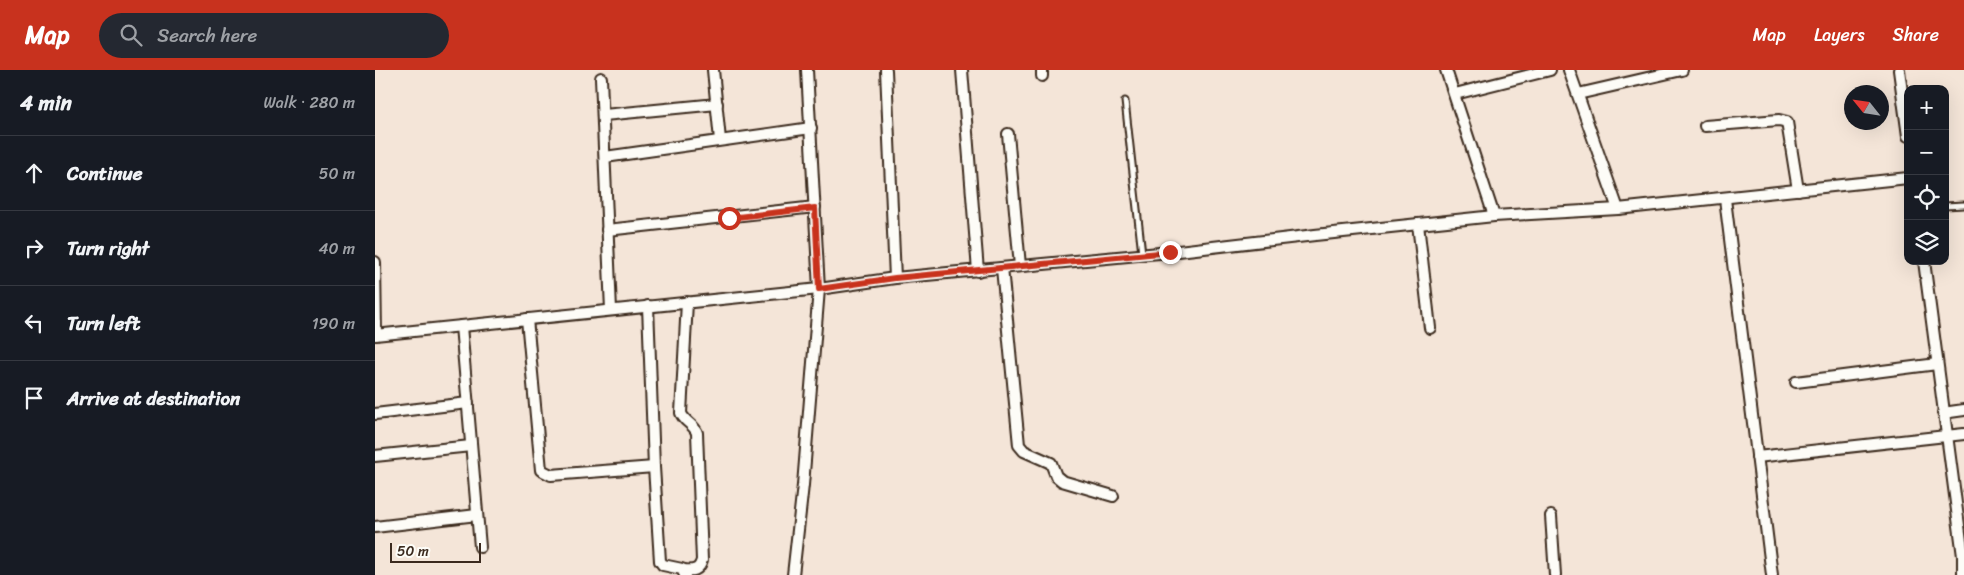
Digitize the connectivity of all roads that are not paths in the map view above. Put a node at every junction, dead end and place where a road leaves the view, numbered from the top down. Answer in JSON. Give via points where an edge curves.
{"nodes":[{"id":1,"x":713,"y":70,"type":"edge"},
{"id":2,"x":807,"y":70,"type":"edge"},
{"id":3,"x":886,"y":70,"type":"edge"},
{"id":4,"x":962,"y":70,"type":"edge"},
{"id":5,"x":1446,"y":70,"type":"edge"},
{"id":6,"x":1550,"y":70,"type":"edge"},
{"id":7,"x":1569,"y":70,"type":"edge"},
{"id":8,"x":1682,"y":70,"type":"edge"},
{"id":9,"x":1899,"y":70,"type":"edge"},
{"id":10,"x":601,"y":78,"type":"dead end"},
{"id":11,"x":1455,"y":94,"type":"junction"},
{"id":12,"x":1578,"y":94,"type":"junction"},
{"id":13,"x":1125,"y":101,"type":"dead end"},
{"id":14,"x":717,"y":104,"type":"junction"},
{"id":15,"x":603,"y":115,"type":"junction"},
{"id":16,"x":1705,"y":126,"type":"dead end"},
{"id":17,"x":811,"y":128,"type":"junction"},
{"id":18,"x":1907,"y":130,"type":"edge"},
{"id":19,"x":1008,"y":134,"type":"dead end"},
{"id":20,"x":720,"y":140,"type":"junction"},
{"id":21,"x":605,"y":157,"type":"junction"},
{"id":22,"x":1904,"y":178,"type":"edge"},
{"id":23,"x":1798,"y":190,"type":"junction"},
{"id":24,"x":1725,"y":199,"type":"junction"},
{"id":25,"x":1964,"y":205,"type":"edge"},
{"id":26,"x":1949,"y":206,"type":"edge"},
{"id":27,"x":815,"y":208,"type":"junction"},
{"id":28,"x":1618,"y":209,"type":"junction"},
{"id":29,"x":1494,"y":216,"type":"junction"},
{"id":30,"x":1418,"y":224,"type":"junction"},
{"id":31,"x":607,"y":230,"type":"junction"},
{"id":32,"x":1142,"y":254,"type":"junction"},
{"id":33,"x":375,"y":262,"type":"edge"},
{"id":34,"x":1925,"y":265,"type":"edge"},
{"id":35,"x":1020,"y":266,"type":"junction"},
{"id":36,"x":1002,"y":268,"type":"junction"},
{"id":37,"x":977,"y":271,"type":"junction"},
{"id":38,"x":895,"y":278,"type":"junction"},
{"id":39,"x":819,"y":289,"type":"junction"},
{"id":40,"x":687,"y":302,"type":"junction"},
{"id":41,"x":648,"y":306,"type":"junction"},
{"id":42,"x":611,"y":310,"type":"junction"},
{"id":43,"x":527,"y":319,"type":"junction"},
{"id":44,"x":461,"y":326,"type":"junction"},
{"id":45,"x":1429,"y":328,"type":"dead end"},
{"id":46,"x":375,"y":335,"type":"edge"},
{"id":47,"x":1937,"y":364,"type":"junction"},
{"id":48,"x":1795,"y":382,"type":"dead end"},
{"id":49,"x":468,"y":403,"type":"junction"},
{"id":50,"x":1964,"y":410,"type":"edge"},
{"id":51,"x":1943,"y":413,"type":"junction"},
{"id":52,"x":375,"y":414,"type":"edge"},
{"id":53,"x":1964,"y":434,"type":"edge"},
{"id":54,"x":1947,"y":436,"type":"junction"},
{"id":55,"x":471,"y":446,"type":"junction"},
{"id":56,"x":375,"y":456,"type":"edge"},
{"id":57,"x":1757,"y":458,"type":"junction"},
{"id":58,"x":654,"y":467,"type":"junction"},
{"id":59,"x":1113,"y":496,"type":"dead end"},
{"id":60,"x":477,"y":515,"type":"junction"},
{"id":61,"x":1551,"y":516,"type":"dead end"},
{"id":62,"x":375,"y":527,"type":"edge"},
{"id":63,"x":480,"y":547,"type":"dead end"},
{"id":64,"x":1964,"y":556,"type":"edge"},
{"id":65,"x":684,"y":572,"type":"edge"},
{"id":66,"x":793,"y":575,"type":"edge"},
{"id":67,"x":1555,"y":575,"type":"edge"},
{"id":68,"x":1772,"y":575,"type":"edge"},
{"id":69,"x":1963,"y":575,"type":"edge"}],
"edges":[{"from":1,"to":14,"type":"street"},
{"from":2,"to":17,"type":"street"},
{"from":3,"to":38,"type":"street"},
{"from":4,"to":37,"type":"street"},
{"from":5,"to":11,"type":"street"},
{"from":6,"to":11,"type":"street"},
{"from":7,"to":12,"type":"street"},
{"from":8,"to":12,"type":"street"},
{"from":9,"to":18,"type":"street"},
{"from":10,"to":15,"type":"street"},
{"from":11,"to":29,"type":"street"},
{"from":12,"to":28,"type":"street"},
{"from":13,"to":32,"type":"lane"},
{"from":14,"to":15,"type":"street"},
{"from":14,"to":20,"type":"street"},
{"from":15,"to":21,"type":"street"},
{"from":16,"to":23,"type":"street","via":[[1787,122]]},
{"from":17,"to":20,"type":"street"},
{"from":17,"to":27,"type":"street"},
{"from":19,"to":35,"type":"street"},
{"from":20,"to":21,"type":"street"},
{"from":21,"to":31,"type":"street"},
{"from":22,"to":23,"type":"street"},
{"from":23,"to":24,"type":"street"},
{"from":24,"to":28,"type":"street"},
{"from":24,"to":57,"type":"street"},
{"from":25,"to":26,"type":"lane"},
{"from":27,"to":31,"type":"street"},
{"from":27,"to":39,"type":"street"},
{"from":28,"to":29,"type":"street"},
{"from":29,"to":30,"type":"street"},
{"from":30,"to":32,"type":"street"},
{"from":30,"to":45,"type":"street"},
{"from":31,"to":42,"type":"street"},
{"from":32,"to":35,"type":"street"},
{"from":33,"to":46,"type":"street"},
{"from":34,"to":47,"type":"street"},
{"from":35,"to":36,"type":"street"},
{"from":36,"to":37,"type":"street"},
{"from":36,"to":59,"type":"street","via":[[1019,445],[1051,463],[1056,476],[1062,481]]},
{"from":37,"to":38,"type":"street"},
{"from":38,"to":39,"type":"street"},
{"from":39,"to":40,"type":"street"},
{"from":39,"to":66,"type":"street"},
{"from":40,"to":41,"type":"street"},
{"from":40,"to":65,"type":"street","via":[[681,413],[697,433],[703,560],[697,569]]},
{"from":41,"to":42,"type":"street"},
{"from":41,"to":58,"type":"street"},
{"from":42,"to":43,"type":"street"},
{"from":43,"to":44,"type":"street"},
{"from":43,"to":58,"type":"street","via":[[541,470],[551,475]]},
{"from":44,"to":46,"type":"street"},
{"from":44,"to":49,"type":"street"},
{"from":47,"to":48,"type":"street"},
{"from":47,"to":51,"type":"street"},
{"from":49,"to":52,"type":"street"},
{"from":49,"to":55,"type":"street"},
{"from":50,"to":51,"type":"street"},
{"from":51,"to":54,"type":"street"},
{"from":53,"to":54,"type":"street"},
{"from":54,"to":57,"type":"street"},
{"from":54,"to":64,"type":"street"},
{"from":55,"to":56,"type":"street"},
{"from":55,"to":60,"type":"street"},
{"from":57,"to":68,"type":"street"},
{"from":58,"to":65,"type":"street","via":[[660,560],[663,565]]},
{"from":60,"to":62,"type":"street"},
{"from":60,"to":63,"type":"street"},
{"from":61,"to":67,"type":"street"},
{"from":64,"to":69,"type":"street"}]}
